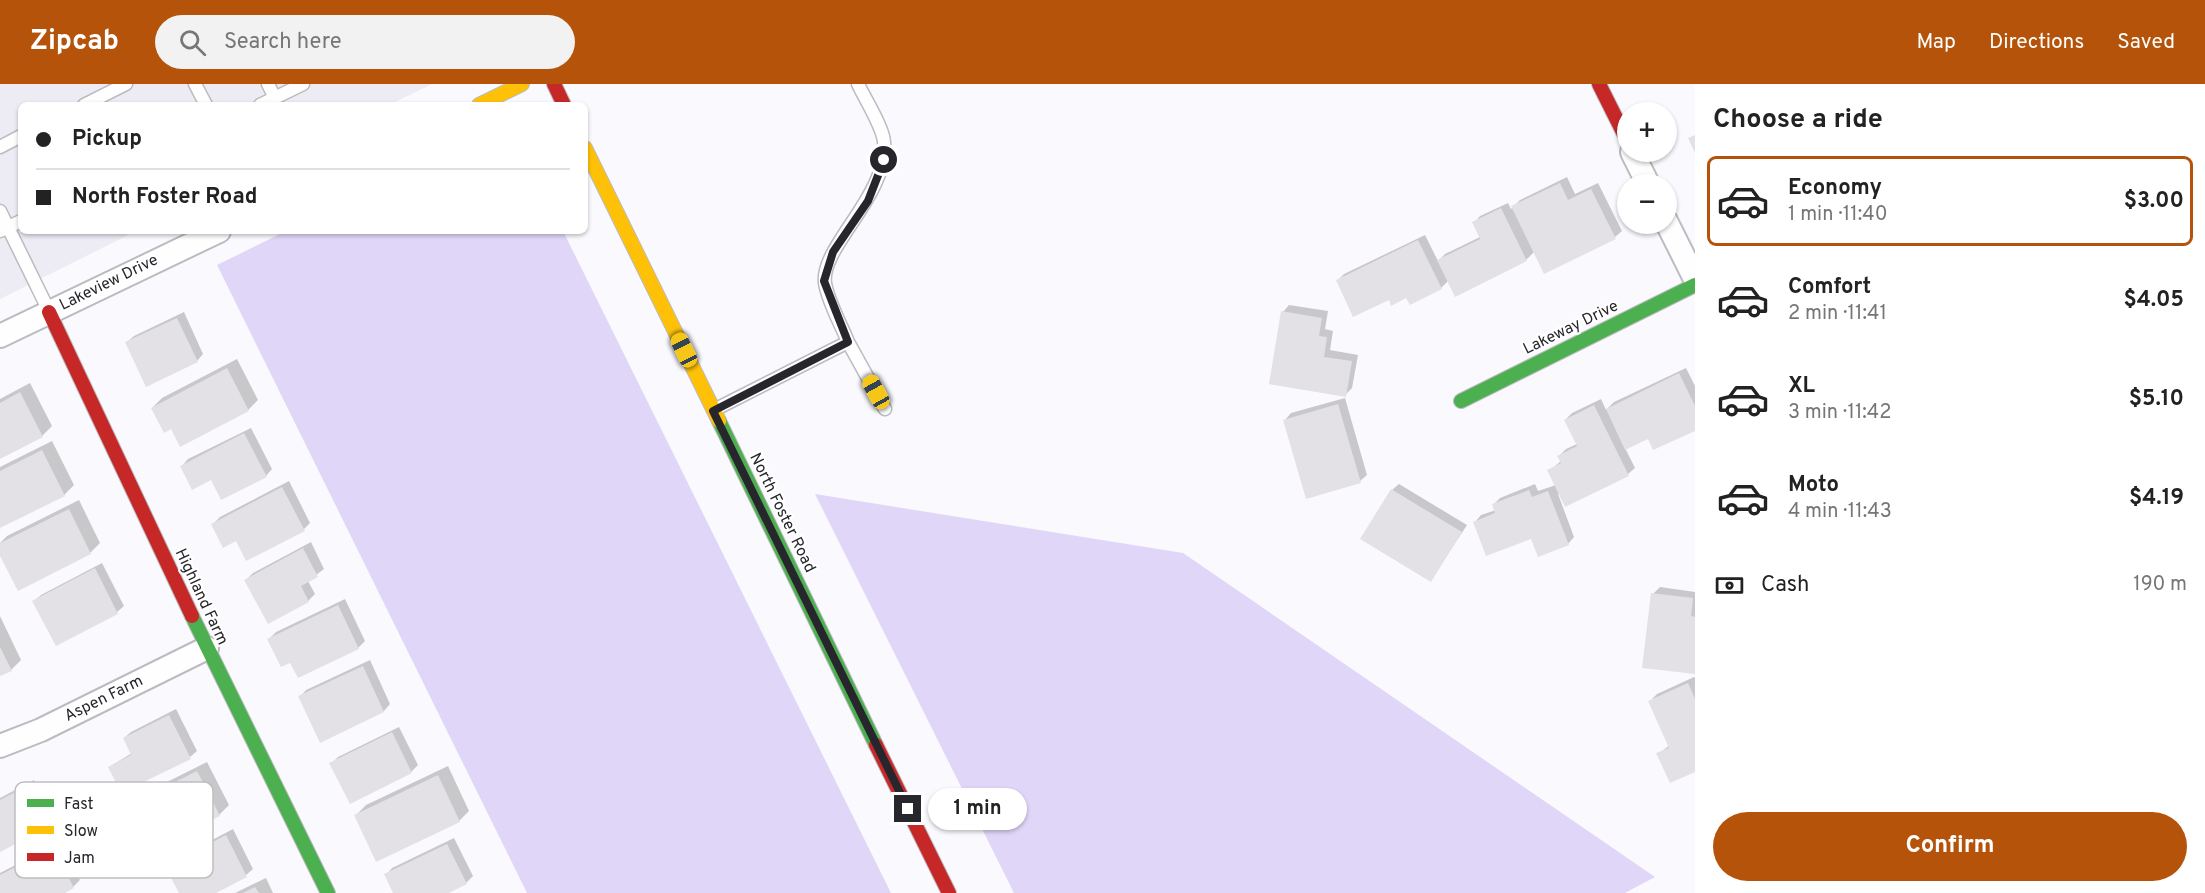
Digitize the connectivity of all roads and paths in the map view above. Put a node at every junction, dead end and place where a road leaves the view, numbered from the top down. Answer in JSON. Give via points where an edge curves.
{"nodes":[{"id":1,"x":126,"y":84,"type":"edge"},
{"id":2,"x":195,"y":84,"type":"edge"},
{"id":3,"x":268,"y":84,"type":"edge"},
{"id":4,"x":303,"y":84,"type":"edge"},
{"id":5,"x":522,"y":84,"type":"edge"},
{"id":6,"x":554,"y":84,"type":"edge"},
{"id":7,"x":858,"y":84,"type":"edge"},
{"id":8,"x":1599,"y":84,"type":"edge"},
{"id":9,"x":275,"y":98,"type":"junction"},
{"id":10,"x":90,"y":102,"type":"edge"},
{"id":11,"x":204,"y":102,"type":"edge"},
{"id":12,"x":266,"y":102,"type":"edge"},
{"id":13,"x":484,"y":102,"type":"edge"},
{"id":14,"x":563,"y":102,"type":"edge"},
{"id":15,"x":1617,"y":120,"type":"edge"},
{"id":16,"x":18,"y":138,"type":"edge"},
{"id":17,"x":0,"y":147,"type":"edge"},
{"id":18,"x":588,"y":154,"type":"edge"},
{"id":19,"x":0,"y":211,"type":"edge"},
{"id":20,"x":18,"y":222,"type":"edge"},
{"id":21,"x":4,"y":229,"type":"edge"},
{"id":22,"x":213,"y":234,"type":"edge"},
{"id":23,"x":1672,"y":234,"type":"edge"},
{"id":24,"x":1695,"y":279,"type":"edge"},
{"id":25,"x":1695,"y":285,"type":"edge"},
{"id":26,"x":49,"y":312,"type":"junction"},
{"id":27,"x":0,"y":336,"type":"edge"},
{"id":28,"x":848,"y":342,"type":"junction"},
{"id":29,"x":1461,"y":401,"type":"dead end"},
{"id":30,"x":885,"y":409,"type":"dead end"},
{"id":31,"x":713,"y":411,"type":"junction"},
{"id":32,"x":207,"y":648,"type":"junction"},
{"id":33,"x":0,"y":746,"type":"edge"},
{"id":34,"x":328,"y":893,"type":"edge"},
{"id":35,"x":949,"y":893,"type":"edge"}],
"edges":[{"from":1,"to":10,"type":"lane"},
{"from":2,"to":11,"type":"lane"},
{"from":3,"to":9,"type":"lane"},
{"from":4,"to":9,"type":"lane"},
{"from":5,"to":13,"type":"street"},
{"from":6,"to":14,"type":"street"},
{"from":7,"to":28,"type":"lane","via":[[884,140],[884,160],[868,201],[833,252],[824,281]]},
{"from":8,"to":15,"type":"street"},
{"from":9,"to":12,"type":"lane"},
{"from":16,"to":17,"type":"lane"},
{"from":18,"to":31,"type":"street","name":"North Foster Road"},
{"from":19,"to":21,"type":"lane"},
{"from":20,"to":21,"type":"lane"},
{"from":21,"to":26,"type":"lane"},
{"from":22,"to":26,"type":"street","name":"Lakeview Drive"},
{"from":23,"to":24,"type":"street"},
{"from":25,"to":29,"type":"street","name":"Lakeway Drive"},
{"from":26,"to":27,"type":"street","name":"Lakeview Drive"},
{"from":26,"to":32,"type":"street","name":"Highland Farm"},
{"from":28,"to":30,"type":"lane"},
{"from":28,"to":31,"type":"lane"},
{"from":31,"to":35,"type":"street","name":"North Foster Road"},
{"from":32,"to":33,"type":"street","name":"Aspen Farm"},
{"from":32,"to":34,"type":"street","name":"Highland Farm"}]}
